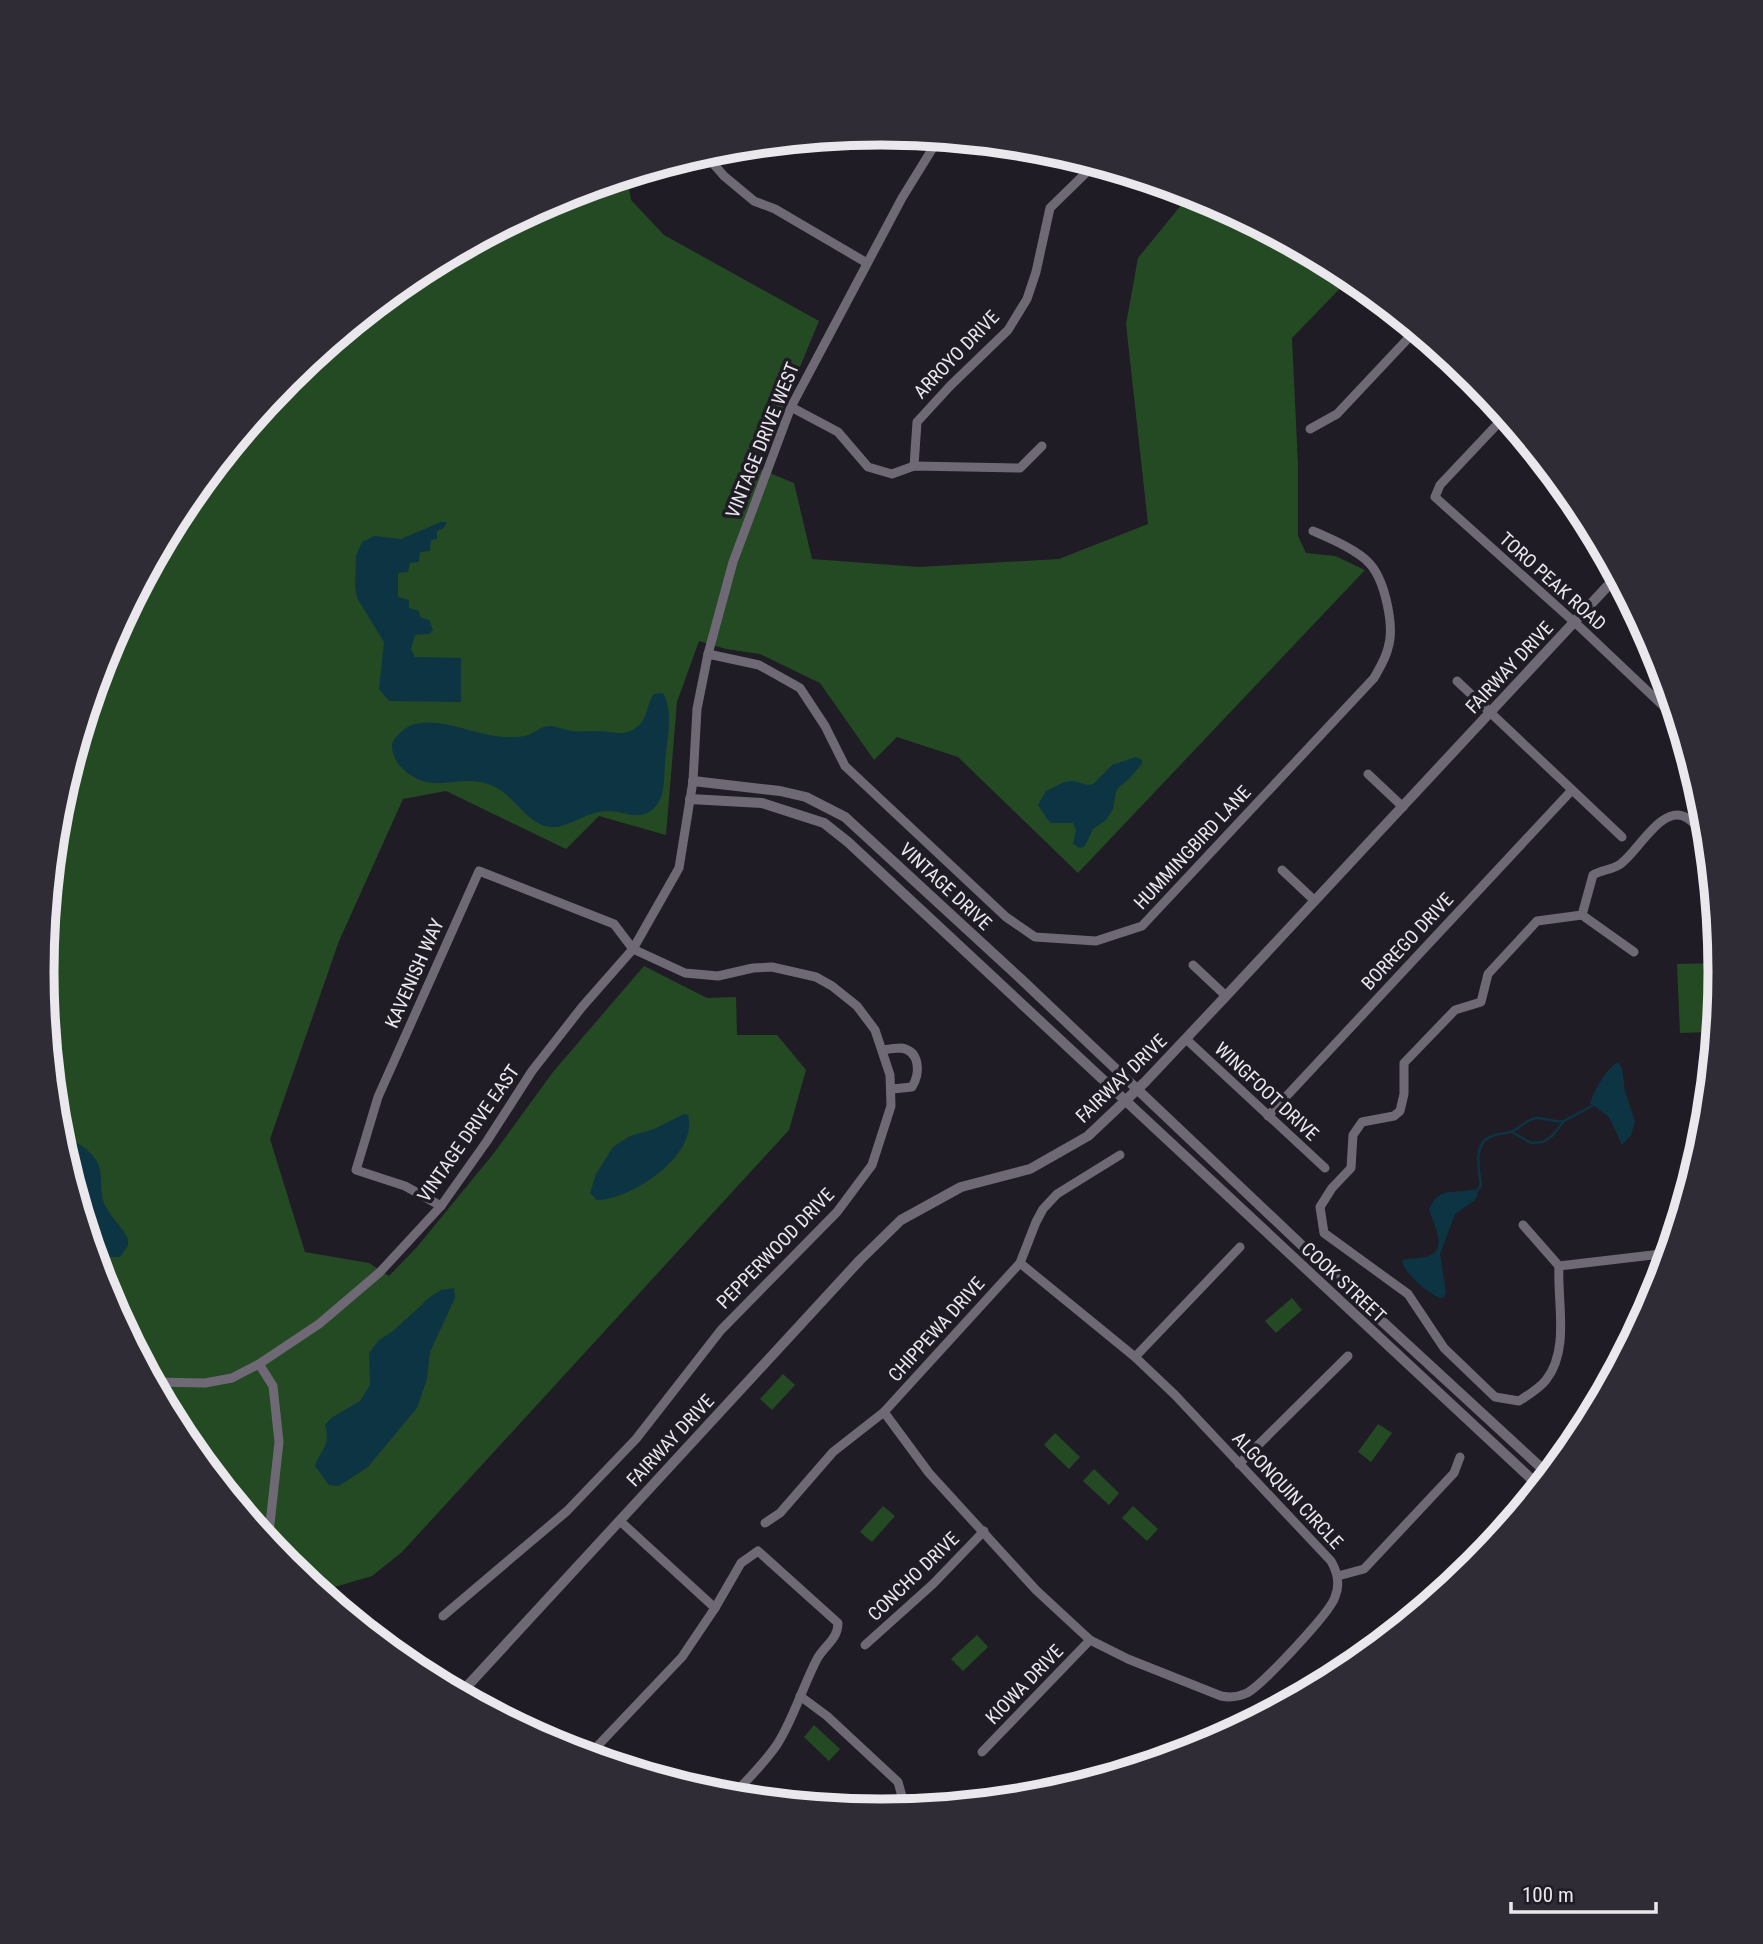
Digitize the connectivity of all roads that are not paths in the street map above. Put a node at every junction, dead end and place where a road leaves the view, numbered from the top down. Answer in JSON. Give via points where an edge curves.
{"nodes":[{"id":1,"x":934,"y":147,"type":"edge"},
{"id":2,"x":712,"y":163,"type":"edge"},
{"id":3,"x":1088,"y":171,"type":"edge"},
{"id":4,"x":867,"y":263,"type":"junction"},
{"id":5,"x":1410,"y":336,"type":"edge"},
{"id":6,"x":791,"y":407,"type":"junction"},
{"id":7,"x":1499,"y":423,"type":"edge"},
{"id":8,"x":1310,"y":429,"type":"dead end"},
{"id":9,"x":1042,"y":446,"type":"dead end"},
{"id":10,"x":914,"y":466,"type":"junction"},
{"id":11,"x":1313,"y":531,"type":"dead end"},
{"id":12,"x":1611,"y":583,"type":"edge"},
{"id":13,"x":1575,"y":623,"type":"junction"},
{"id":14,"x":708,"y":654,"type":"junction"},
{"id":15,"x":1457,"y":681,"type":"dead end"},
{"id":16,"x":1666,"y":708,"type":"edge"},
{"id":17,"x":1492,"y":713,"type":"junction"},
{"id":18,"x":1368,"y":774,"type":"dead end"},
{"id":19,"x":693,"y":781,"type":"junction"},
{"id":20,"x":1572,"y":790,"type":"junction"},
{"id":21,"x":690,"y":799,"type":"junction"},
{"id":22,"x":1403,"y":807,"type":"junction"},
{"id":23,"x":1695,"y":826,"type":"edge"},
{"id":24,"x":1622,"y":837,"type":"dead end"},
{"id":25,"x":1282,"y":870,"type":"dead end"},
{"id":26,"x":1314,"y":901,"type":"junction"},
{"id":27,"x":1582,"y":915,"type":"junction"},
{"id":28,"x":633,"y":949,"type":"junction"},
{"id":29,"x":1634,"y":952,"type":"dead end"},
{"id":30,"x":1193,"y":965,"type":"dead end"},
{"id":31,"x":1226,"y":996,"type":"junction"},
{"id":32,"x":1186,"y":1039,"type":"junction"},
{"id":33,"x":883,"y":1050,"type":"junction"},
{"id":34,"x":892,"y":1089,"type":"junction"},
{"id":35,"x":1138,"y":1089,"type":"junction"},
{"id":36,"x":1125,"y":1101,"type":"junction"},
{"id":37,"x":1268,"y":1116,"type":"junction"},
{"id":38,"x":1120,"y":1155,"type":"dead end"},
{"id":39,"x":1325,"y":1168,"type":"dead end"},
{"id":40,"x":441,"y":1206,"type":"junction"},
{"id":41,"x":1523,"y":1225,"type":"dead end"},
{"id":42,"x":1240,"y":1247,"type":"dead end"},
{"id":43,"x":1659,"y":1254,"type":"edge"},
{"id":44,"x":1020,"y":1263,"type":"junction"},
{"id":45,"x":1559,"y":1266,"type":"junction"},
{"id":46,"x":1348,"y":1356,"type":"dead end"},
{"id":47,"x":1136,"y":1357,"type":"junction"},
{"id":48,"x":259,"y":1364,"type":"junction"},
{"id":49,"x":163,"y":1382,"type":"edge"},
{"id":50,"x":884,"y":1412,"type":"junction"},
{"id":51,"x":1460,"y":1457,"type":"dead end"},
{"id":52,"x":1240,"y":1464,"type":"junction"},
{"id":53,"x":1543,"y":1469,"type":"edge"},
{"id":54,"x":1533,"y":1482,"type":"edge"},
{"id":55,"x":620,"y":1521,"type":"junction"},
{"id":56,"x":765,"y":1523,"type":"dead end"},
{"id":57,"x":270,"y":1527,"type":"edge"},
{"id":58,"x":984,"y":1531,"type":"junction"},
{"id":59,"x":1338,"y":1576,"type":"junction"},
{"id":60,"x":715,"y":1608,"type":"junction"},
{"id":61,"x":443,"y":1616,"type":"dead end"},
{"id":62,"x":1090,"y":1640,"type":"junction"},
{"id":63,"x":865,"y":1645,"type":"dead end"},
{"id":64,"x":466,"y":1687,"type":"edge"},
{"id":65,"x":800,"y":1696,"type":"junction"},
{"id":66,"x":596,"y":1748,"type":"edge"},
{"id":67,"x":982,"y":1752,"type":"dead end"},
{"id":68,"x":740,"y":1786,"type":"edge"},
{"id":69,"x":903,"y":1798,"type":"edge"}],
"edges":[{"from":1,"to":4,"type":"street","name":"VINTAGE DRIVE WEST"},
{"from":2,"to":4,"type":"street","via":[[754,201]]},
{"from":3,"to":10,"type":"street","name":"ARROYO DRIVE","via":[[1050,208],[1027,299],[1008,330],[917,422]]},
{"from":4,"to":6,"type":"street","name":"VINTAGE DRIVE WEST"},
{"from":5,"to":8,"type":"street","via":[[1337,414]]},
{"from":6,"to":10,"type":"street","via":[[838,432],[868,467],[892,474]]},
{"from":6,"to":14,"type":"street","name":"VINTAGE DRIVE WEST","via":[[733,562]]},
{"from":7,"to":13,"type":"street","name":"TORO PEAK ROAD","via":[[1440,485],[1435,497]]},
{"from":9,"to":10,"type":"street","via":[[1020,468]]},
{"from":11,"to":14,"type":"street","name":"HUMMINGBIRD LANE","via":[[1370,564],[1383,588],[1390,619],[1389,648],[1374,678],[1142,926],[1096,941],[1035,937],[1006,917],[845,766],[800,688],[759,665]]},
{"from":12,"to":13,"type":"street","name":"FAIRWAY DRIVE"},
{"from":13,"to":16,"type":"street","name":"TORO PEAK ROAD"},
{"from":13,"to":17,"type":"street","name":"FAIRWAY DRIVE"},
{"from":14,"to":19,"type":"street","name":"VINTAGE DRIVE WEST","via":[[697,709]]},
{"from":15,"to":17,"type":"street"},
{"from":17,"to":20,"type":"street"},
{"from":17,"to":22,"type":"street","name":"FAIRWAY DRIVE"},
{"from":18,"to":22,"type":"street"},
{"from":19,"to":21,"type":"street","name":"VINTAGE DRIVE EAST"},
{"from":19,"to":35,"type":"street","name":"VINTAGE DRIVE","via":[[806,797],[845,817]]},
{"from":20,"to":24,"type":"street"},
{"from":20,"to":37,"type":"street","name":"BORREGO DRIVE"},
{"from":21,"to":28,"type":"street","name":"VINTAGE DRIVE EAST","via":[[679,868]]},
{"from":21,"to":36,"type":"street","name":"VINTAGE DRIVE","via":[[762,803],[824,823]]},
{"from":22,"to":26,"type":"street","name":"FAIRWAY DRIVE"},
{"from":23,"to":27,"type":"street","via":[[1686,817],[1662,819],[1619,865],[1593,875]]},
{"from":25,"to":26,"type":"street"},
{"from":26,"to":31,"type":"street","name":"FAIRWAY DRIVE"},
{"from":27,"to":29,"type":"street"},
{"from":27,"to":45,"type":"street","via":[[1537,921],[1488,974],[1481,1002],[1455,1010],[1404,1063],[1400,1111],[1362,1122],[1353,1135],[1351,1168],[1320,1207],[1324,1233],[1408,1294],[1444,1348],[1495,1397],[1519,1401],[1544,1383],[1557,1364]]},
{"from":28,"to":33,"type":"street","name":"PEPPERWOOD DRIVE","via":[[685,974],[718,976],[772,967],[816,977],[857,1006],[876,1030]]},
{"from":28,"to":40,"type":"street","name":"VINTAGE DRIVE EAST","via":[[532,1071]]},
{"from":28,"to":40,"type":"street","name":"KAVENISH WAY","via":[[614,924],[479,871],[378,1097],[356,1170],[405,1186]]},
{"from":30,"to":31,"type":"street"},
{"from":31,"to":32,"type":"street","name":"FAIRWAY DRIVE"},
{"from":32,"to":35,"type":"street","name":"FAIRWAY DRIVE"},
{"from":32,"to":37,"type":"street","name":"WINGFOOT DRIVE"},
{"from":33,"to":34,"type":"street","name":"PEPPERWOOD DRIVE"},
{"from":33,"to":34,"type":"street","via":[[905,1049],[917,1063],[918,1076],[912,1087]]},
{"from":34,"to":61,"type":"street","name":"PEPPERWOOD DRIVE","via":[[887,1123],[872,1165],[837,1212],[721,1330],[636,1440],[567,1511]]},
{"from":35,"to":36,"type":"street","name":"FAIRWAY DRIVE"},
{"from":35,"to":53,"type":"street","name":"COOK STREET"},
{"from":36,"to":54,"type":"street","name":"COOK STREET"},
{"from":36,"to":55,"type":"street","name":"FAIRWAY DRIVE","via":[[1088,1136],[1030,1169],[961,1187],[901,1220]]},
{"from":37,"to":39,"type":"street","name":"WINGFOOT DRIVE"},
{"from":38,"to":44,"type":"street","name":"CHIPPEWA DRIVE","via":[[1049,1202]]},
{"from":40,"to":48,"type":"street","name":"VINTAGE DRIVE EAST","via":[[380,1272],[319,1324]]},
{"from":41,"to":45,"type":"street"},
{"from":42,"to":47,"type":"street"},
{"from":43,"to":45,"type":"street"},
{"from":44,"to":47,"type":"street","name":"ALGONQUIN CIRCLE"},
{"from":44,"to":50,"type":"street","name":"CHIPPEWA DRIVE"},
{"from":46,"to":52,"type":"street"},
{"from":47,"to":52,"type":"street","name":"ALGONQUIN CIRCLE"},
{"from":48,"to":49,"type":"street","name":"VINTAGE DRIVE EAST","via":[[232,1378]]},
{"from":48,"to":57,"type":"street","via":[[273,1386],[279,1442]]},
{"from":50,"to":56,"type":"street","name":"CHIPPEWA DRIVE","via":[[833,1452],[780,1513]]},
{"from":50,"to":58,"type":"street","name":"ALGONQUIN CIRCLE","via":[[929,1473]]},
{"from":51,"to":59,"type":"street","via":[[1454,1473],[1364,1569]]},
{"from":52,"to":59,"type":"street","name":"ALGONQUIN CIRCLE","via":[[1331,1561]]},
{"from":55,"to":60,"type":"street"},
{"from":55,"to":64,"type":"street","name":"FAIRWAY DRIVE"},
{"from":58,"to":62,"type":"street","name":"ALGONQUIN CIRCLE","via":[[1035,1590]]},
{"from":58,"to":63,"type":"street","name":"CONCHO DRIVE"},
{"from":59,"to":62,"type":"street","name":"ALGONQUIN CIRCLE","via":[[1337,1595],[1328,1611],[1255,1688],[1237,1696],[1221,1696]]},
{"from":60,"to":65,"type":"street","via":[[741,1563],[758,1551],[838,1623],[837,1636],[821,1652]]},
{"from":60,"to":66,"type":"street","via":[[682,1657]]},
{"from":62,"to":67,"type":"street","name":"KIOWA DRIVE"},
{"from":65,"to":68,"type":"street","via":[[779,1742]]},
{"from":65,"to":69,"type":"street","via":[[898,1782]]}]}
